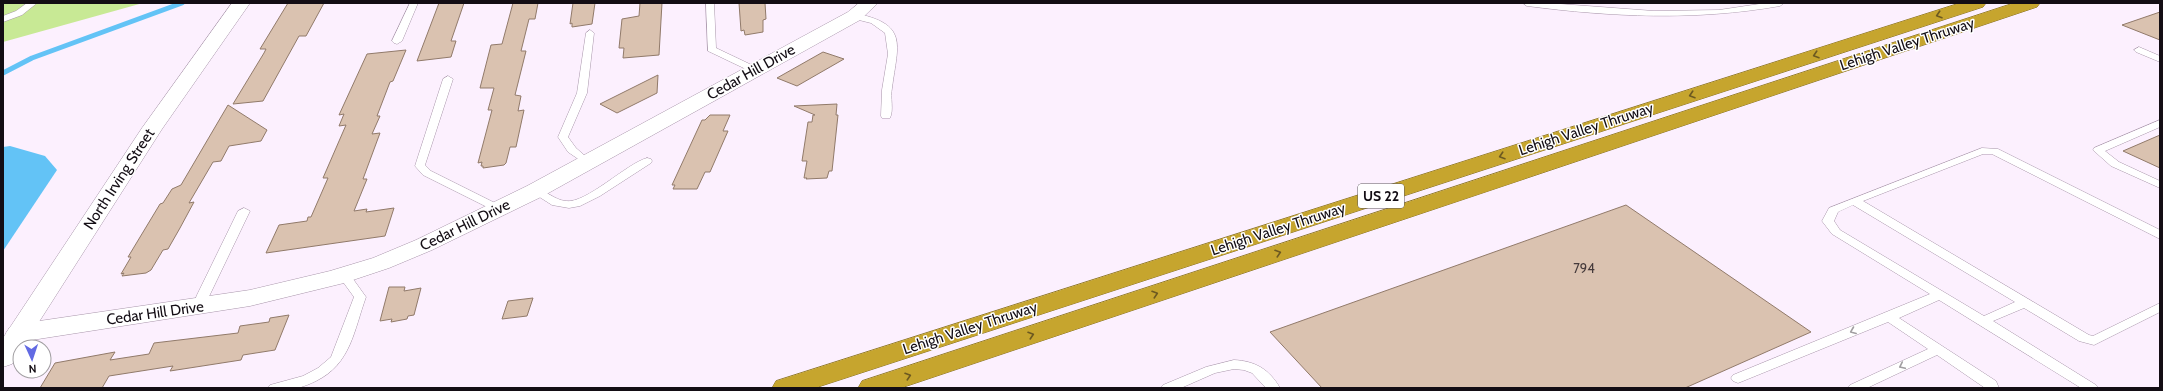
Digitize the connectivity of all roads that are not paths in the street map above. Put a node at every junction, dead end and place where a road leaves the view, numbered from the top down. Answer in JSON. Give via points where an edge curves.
{"nodes":[{"id":1,"x":33,"y":3,"type":"edge"},
{"id":2,"x":241,"y":3,"type":"edge"},
{"id":3,"x":414,"y":3,"type":"edge"},
{"id":4,"x":710,"y":3,"type":"edge"},
{"id":5,"x":1527,"y":3,"type":"edge"},
{"id":6,"x":1780,"y":3,"type":"edge"},
{"id":7,"x":1977,"y":3,"type":"edge"},
{"id":8,"x":2032,"y":3,"type":"edge"},
{"id":9,"x":861,"y":9,"type":"edge"},
{"id":10,"x":3,"y":19,"type":"edge"},
{"id":11,"x":590,"y":33,"type":"dead end"},
{"id":12,"x":397,"y":41,"type":"dead end"},
{"id":13,"x":2139,"y":50,"type":"dead end"},
{"id":14,"x":2160,"y":59,"type":"edge"},
{"id":15,"x":755,"y":70,"type":"junction"},
{"id":16,"x":448,"y":79,"type":"dead end"},
{"id":17,"x":886,"y":116,"type":"dead end"},
{"id":18,"x":2160,"y":123,"type":"edge"},
{"id":19,"x":647,"y":161,"type":"dead end"},
{"id":20,"x":587,"y":162,"type":"junction"},
{"id":21,"x":2160,"y":185,"type":"edge"},
{"id":22,"x":535,"y":191,"type":"junction"},
{"id":23,"x":1854,"y":201,"type":"junction"},
{"id":24,"x":499,"y":209,"type":"junction"},
{"id":25,"x":244,"y":211,"type":"dead end"},
{"id":26,"x":2160,"y":235,"type":"edge"},
{"id":27,"x":344,"y":275,"type":"junction"},
{"id":28,"x":1940,"y":295,"type":"junction"},
{"id":29,"x":2024,"y":303,"type":"junction"},
{"id":30,"x":198,"y":307,"type":"junction"},
{"id":31,"x":2160,"y":307,"type":"edge"},
{"id":32,"x":1889,"y":317,"type":"junction"},
{"id":33,"x":1983,"y":321,"type":"junction"},
{"id":34,"x":11,"y":334,"type":"edge"},
{"id":35,"x":1938,"y":349,"type":"junction"},
{"id":36,"x":3,"y":358,"type":"edge"},
{"id":37,"x":1738,"y":378,"type":"dead end"},
{"id":38,"x":275,"y":388,"type":"edge"},
{"id":39,"x":785,"y":388,"type":"edge"},
{"id":40,"x":871,"y":388,"type":"edge"},
{"id":41,"x":1168,"y":388,"type":"edge"},
{"id":42,"x":1273,"y":388,"type":"edge"},
{"id":43,"x":1855,"y":388,"type":"edge"},
{"id":44,"x":1992,"y":388,"type":"edge"},
{"id":45,"x":2091,"y":388,"type":"edge"}],
"edges":[{"from":1,"to":10,"type":"lane","via":[[19,13]]},
{"from":2,"to":34,"type":"street","name":"North Irving Street"},
{"from":3,"to":12,"type":"lane"},
{"from":4,"to":15,"type":"lane","via":[[711,49]]},
{"from":5,"to":6,"type":"lane","via":[[1601,11],[1665,13],[1719,11]]},
{"from":7,"to":39,"type":"highway","name":"Lehigh Valley Thruway","number":"US 22","one_way":true},
{"from":40,"to":8,"type":"highway","name":"Lehigh Valley Thruway","number":"US 22","one_way":true},
{"from":9,"to":15,"type":"street","name":"Cedar Hill Drive"},
{"from":9,"to":17,"type":"lane","via":[[886,28],[892,36],[892,74],[888,82]]},
{"from":11,"to":20,"type":"lane","via":[[582,93],[564,137],[572,150]]},
{"from":13,"to":14,"type":"lane"},
{"from":15,"to":20,"type":"street","name":"Cedar Hill Drive"},
{"from":16,"to":24,"type":"lane","via":[[420,166],[427,173]]},
{"from":18,"to":21,"type":"lane","via":[[2098,150],[2115,164]]},
{"from":19,"to":22,"type":"lane","via":[[582,201],[570,205],[557,203]]},
{"from":20,"to":22,"type":"street","name":"Cedar Hill Drive"},
{"from":22,"to":24,"type":"street","name":"Cedar Hill Drive"},
{"from":23,"to":26,"type":"lane","via":[[1982,151],[1994,151]]},
{"from":23,"to":28,"type":"lane","via":[[1833,210],[1828,221],[1836,232]]},
{"from":23,"to":29,"type":"lane"},
{"from":24,"to":27,"type":"street","name":"Cedar Hill Drive","via":[[424,245]]},
{"from":25,"to":30,"type":"lane"},
{"from":27,"to":30,"type":"street","name":"Cedar Hill Drive","via":[[299,288]]},
{"from":27,"to":38,"type":"lane","via":[[360,296],[337,359],[325,369],[295,385]]},
{"from":28,"to":32,"type":"lane"},
{"from":28,"to":33,"type":"lane"},
{"from":29,"to":31,"type":"lane","via":[[2084,338],[2094,341]]},
{"from":29,"to":33,"type":"lane"},
{"from":30,"to":34,"type":"street","name":"Cedar Hill Drive"},
{"from":32,"to":35,"type":"lane"},
{"from":32,"to":37,"type":"lane","one_way":true},
{"from":33,"to":45,"type":"lane"},
{"from":34,"to":36,"type":"street","name":"North Irving Street"},
{"from":35,"to":43,"type":"lane","one_way":true},
{"from":35,"to":44,"type":"lane","via":[[1991,384]]},
{"from":41,"to":42,"type":"lane","via":[[1226,365],[1240,364],[1255,368]]}]}
